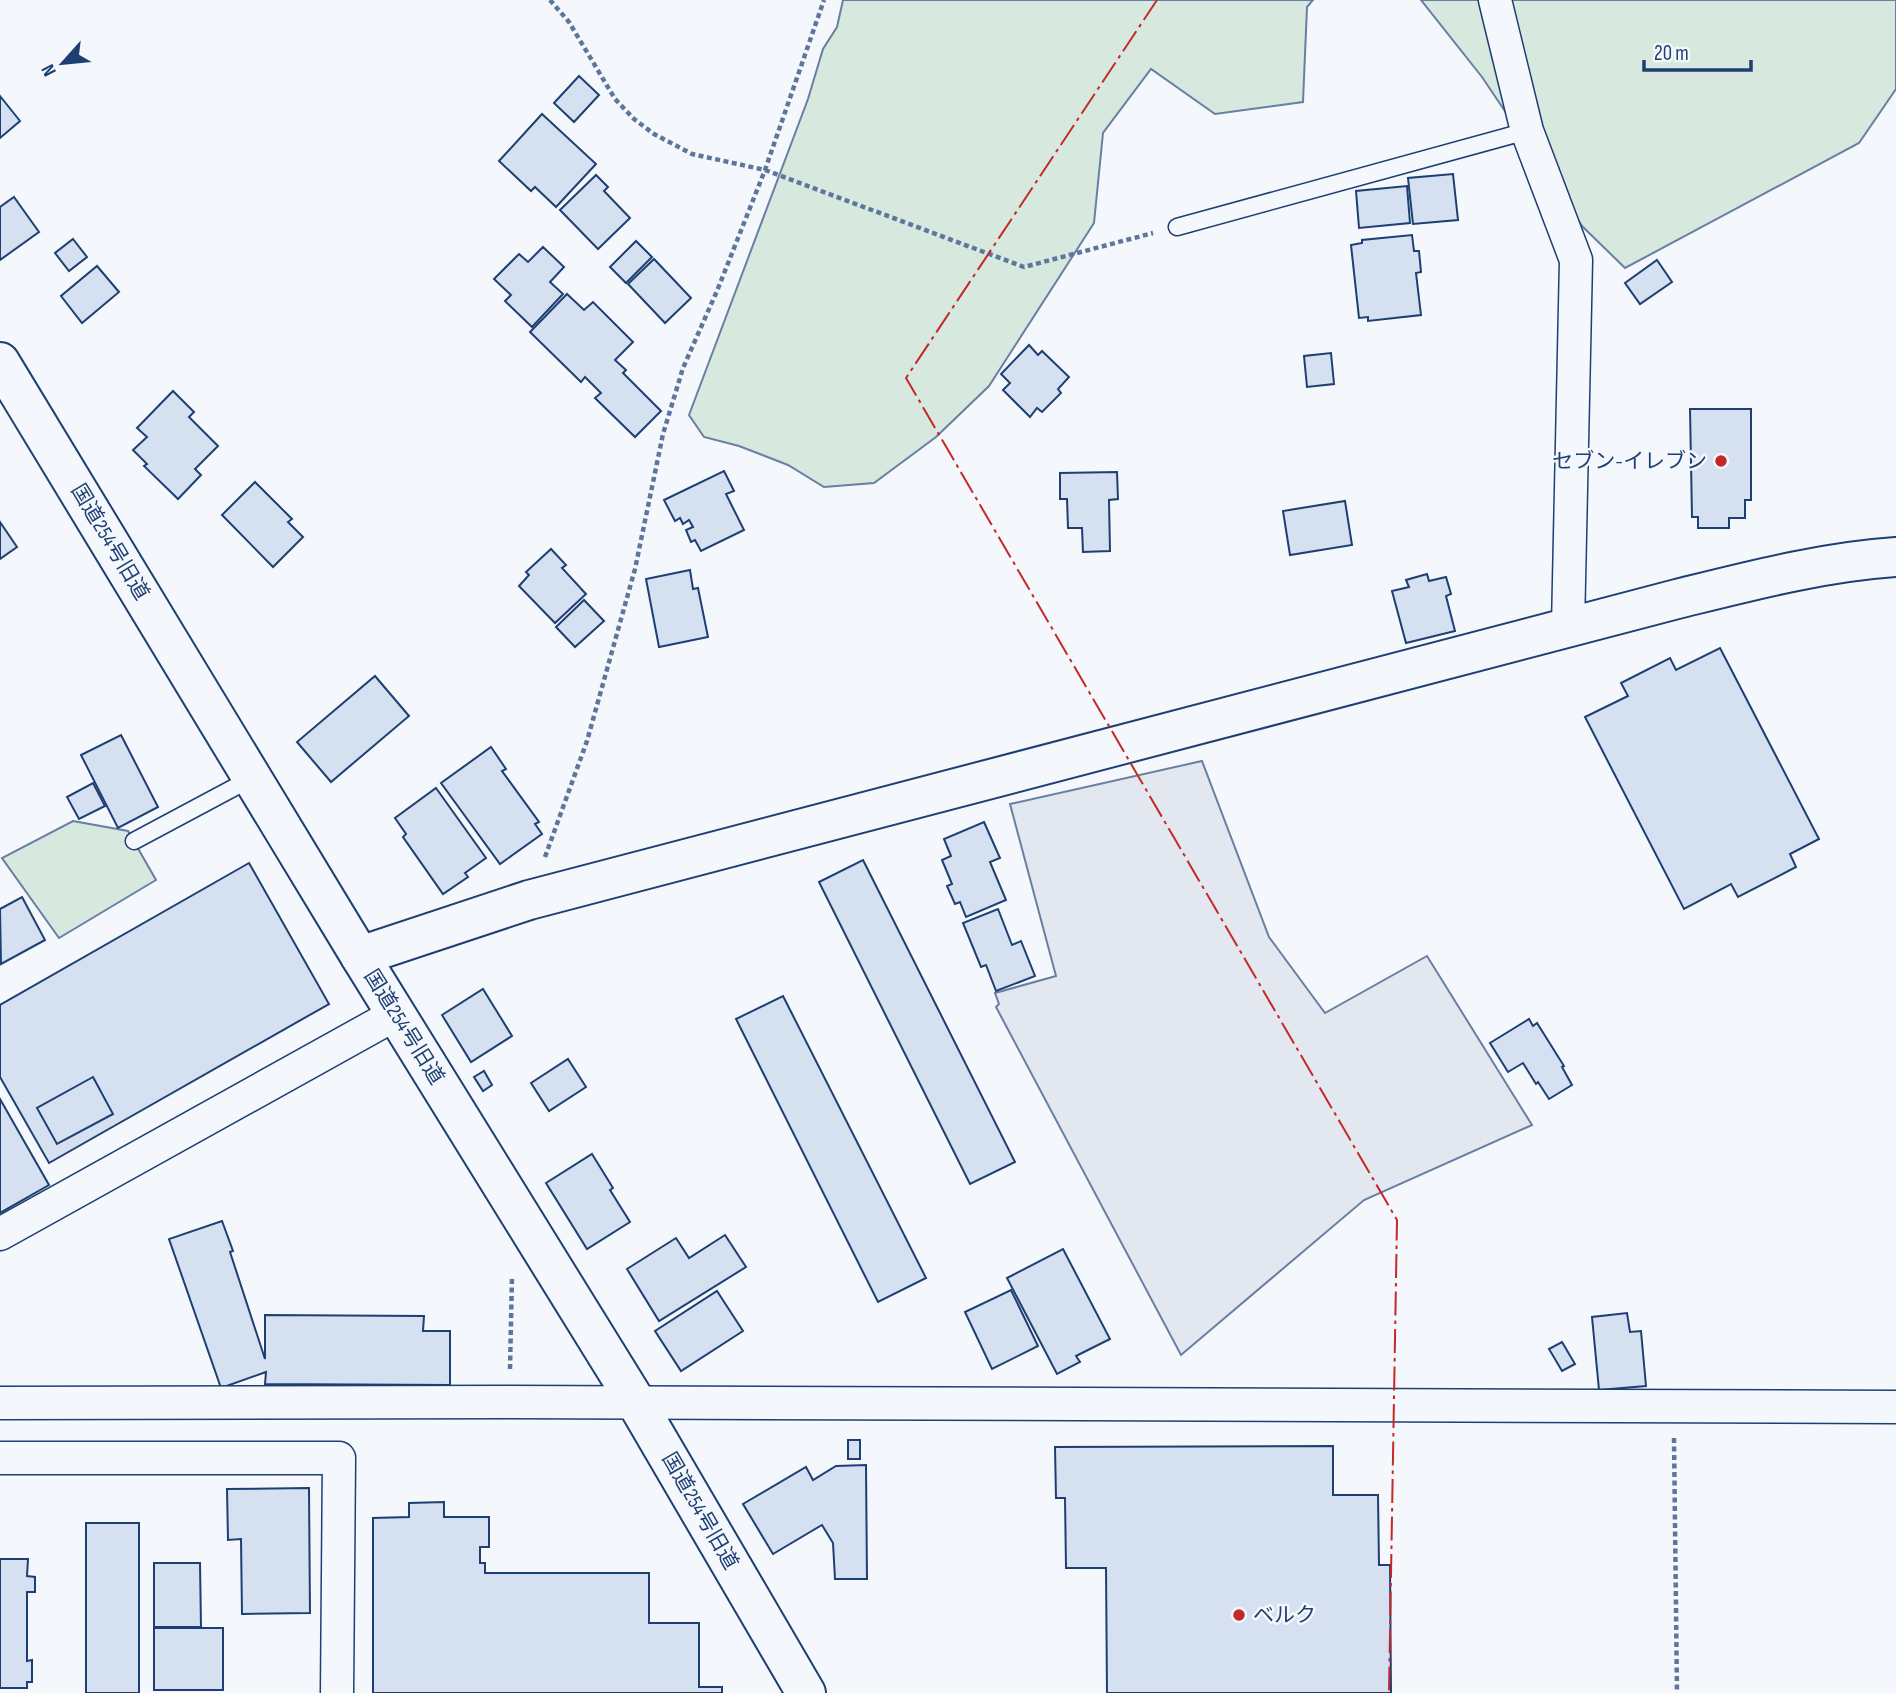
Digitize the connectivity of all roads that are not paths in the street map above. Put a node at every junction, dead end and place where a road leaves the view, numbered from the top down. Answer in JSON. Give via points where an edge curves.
{"nodes":[{"id":1,"x":1495,"y":0,"type":"edge"},
{"id":2,"x":1527,"y":131,"type":"junction"},
{"id":3,"x":1177,"y":227,"type":"road end"},
{"id":4,"x":0,"y":362,"type":"edge"},
{"id":5,"x":1896,"y":557,"type":"edge"},
{"id":6,"x":1568,"y":627,"type":"junction"},
{"id":7,"x":253,"y":778,"type":"junction"},
{"id":8,"x":134,"y":841,"type":"dead end"},
{"id":9,"x":360,"y":956,"type":"junction"},
{"id":10,"x":396,"y":1014,"type":"junction"},
{"id":11,"x":0,"y":1234,"type":"edge"},
{"id":12,"x":636,"y":1402,"type":"junction"},
{"id":13,"x":0,"y":1403,"type":"edge"},
{"id":14,"x":1896,"y":1407,"type":"edge"},
{"id":15,"x":0,"y":1458,"type":"edge"},
{"id":16,"x":337,"y":1693,"type":"edge"},
{"id":17,"x":806,"y":1693,"type":"edge"}],
"edges":[{"from":1,"to":2,"type":"street"},
{"from":2,"to":3,"type":"lane"},
{"from":2,"to":6,"type":"street","via":[[1576,260]]},
{"from":4,"to":7,"type":"street","name":"国道254号旧道"},
{"from":5,"to":6,"type":"street","via":[[1790,572]]},
{"from":6,"to":9,"type":"street","via":[[529,900]]},
{"from":7,"to":8,"type":"lane"},
{"from":7,"to":9,"type":"street","name":"国道254号旧道"},
{"from":9,"to":10,"type":"street","name":"国道254号旧道"},
{"from":10,"to":11,"type":"street"},
{"from":10,"to":12,"type":"street","name":"国道254号旧道"},
{"from":12,"to":13,"type":"street"},
{"from":12,"to":14,"type":"street"},
{"from":12,"to":17,"type":"street","name":"国道254号旧道"},
{"from":15,"to":16,"type":"street","via":[[339,1458]]}]}
